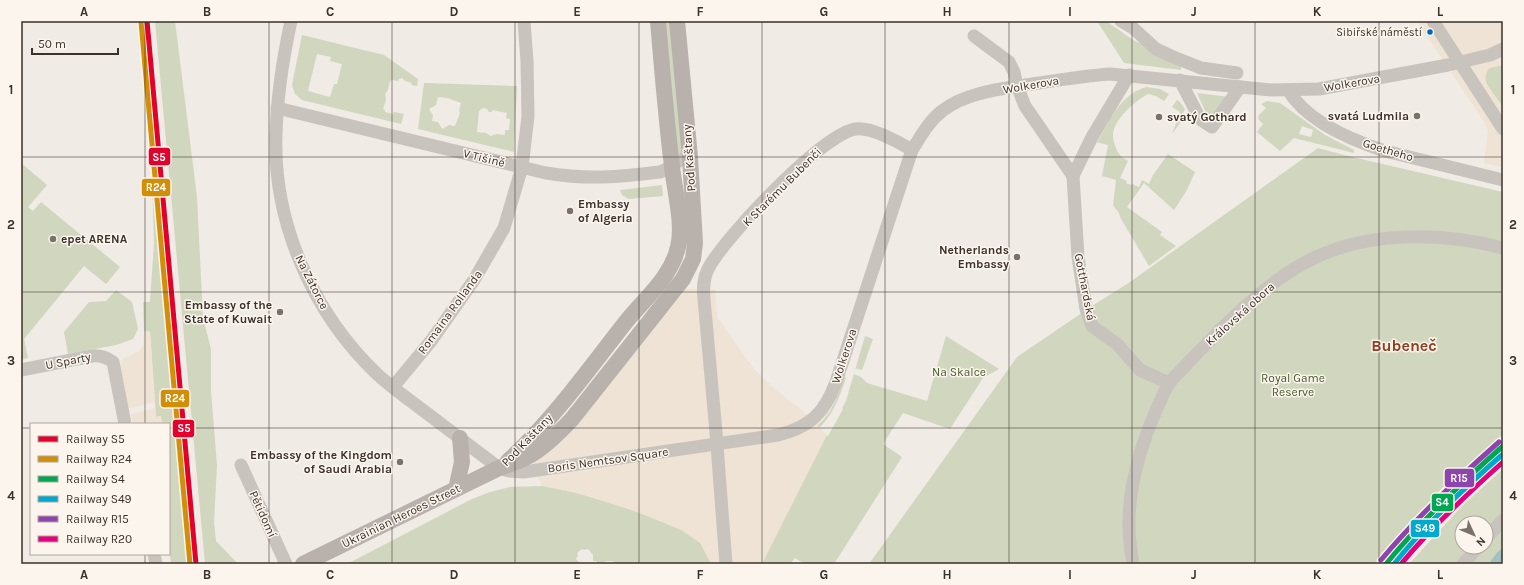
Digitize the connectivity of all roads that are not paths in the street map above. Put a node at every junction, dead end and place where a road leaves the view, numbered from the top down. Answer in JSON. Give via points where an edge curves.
{"nodes":[{"id":1,"x":291,"y":21,"type":"edge"},
{"id":2,"x":524,"y":21,"type":"edge"},
{"id":3,"x":658,"y":21,"type":"edge"},
{"id":4,"x":677,"y":21,"type":"edge"},
{"id":5,"x":1121,"y":21,"type":"edge"},
{"id":6,"x":1433,"y":21,"type":"edge"},
{"id":7,"x":1135,"y":25,"type":"edge"},
{"id":8,"x":974,"y":36,"type":"dead end"},
{"id":9,"x":1503,"y":50,"type":"edge"},
{"id":10,"x":1459,"y":63,"type":"junction"},
{"id":11,"x":1237,"y":72,"type":"dead end"},
{"id":12,"x":1129,"y":75,"type":"junction"},
{"id":13,"x":1180,"y":80,"type":"junction"},
{"id":14,"x":1017,"y":86,"type":"junction"},
{"id":15,"x":1240,"y":87,"type":"junction"},
{"id":16,"x":1288,"y":90,"type":"junction"},
{"id":17,"x":277,"y":108,"type":"junction"},
{"id":18,"x":1503,"y":129,"type":"edge"},
{"id":19,"x":912,"y":150,"type":"junction"},
{"id":20,"x":690,"y":157,"type":"junction"},
{"id":21,"x":672,"y":165,"type":"junction"},
{"id":22,"x":522,"y":168,"type":"junction"},
{"id":23,"x":1073,"y":176,"type":"junction"},
{"id":24,"x":1503,"y":180,"type":"edge"},
{"id":25,"x":1503,"y":248,"type":"edge"},
{"id":26,"x":21,"y":370,"type":"edge"},
{"id":27,"x":1169,"y":383,"type":"junction"},
{"id":28,"x":393,"y":387,"type":"junction"},
{"id":29,"x":812,"y":420,"type":"joint"},
{"id":30,"x":125,"y":423,"type":"edge"},
{"id":31,"x":460,"y":438,"type":"junction"},
{"id":32,"x":716,"y":444,"type":"junction"},
{"id":33,"x":241,"y":465,"type":"dead end"},
{"id":34,"x":499,"y":468,"type":"junction"},
{"id":35,"x":456,"y":489,"type":"junction"},
{"id":36,"x":1503,"y":520,"type":"edge"},
{"id":37,"x":1494,"y":530,"type":"edge"},
{"id":38,"x":1471,"y":555,"type":"edge"},
{"id":39,"x":286,"y":564,"type":"edge"},
{"id":40,"x":303,"y":564,"type":"edge"},
{"id":41,"x":726,"y":564,"type":"edge"},
{"id":42,"x":1133,"y":564,"type":"edge"},
{"id":43,"x":1463,"y":564,"type":"edge"}],
"edges":[{"from":1,"to":17,"type":"street","name":"Na Zátorce"},
{"from":2,"to":22,"type":"street","name":"Romaina Rollanda","via":[[528,116]]},
{"from":3,"to":21,"type":"main road","name":"Pod Kaštany"},
{"from":4,"to":20,"type":"main road","name":"Pod Kaštany"},
{"from":5,"to":7,"type":"street"},
{"from":6,"to":10,"type":"street"},
{"from":7,"to":11,"type":"street","via":[[1156,49],[1171,56],[1201,68]]},
{"from":8,"to":14,"type":"street","via":[[1009,62]]},
{"from":9,"to":10,"type":"street"},
{"from":10,"to":16,"type":"street","name":"Wolkerova","via":[[1319,89]]},
{"from":10,"to":18,"type":"street"},
{"from":12,"to":13,"type":"street","name":"Wolkerova"},
{"from":12,"to":14,"type":"street","name":"Wolkerova","via":[[1086,76]]},
{"from":12,"to":23,"type":"street","name":"Gotthardská","via":[[1092,137]]},
{"from":13,"to":15,"type":"street","name":"Wolkerova"},
{"from":13,"to":15,"type":"street","via":[[1200,119],[1212,127]]},
{"from":14,"to":19,"type":"street","name":"Wolkerova","via":[[973,96],[950,106],[935,117]]},
{"from":14,"to":23,"type":"street","via":[[1025,106]]},
{"from":15,"to":16,"type":"street","name":"Wolkerova"},
{"from":16,"to":24,"type":"street","name":"Goetheho","via":[[1307,113],[1367,145]]},
{"from":17,"to":22,"type":"street","name":"V Tišině"},
{"from":17,"to":28,"type":"street","name":"Na Zátorce","via":[[279,182],[288,228],[296,250],[313,289],[332,320],[361,357]]},
{"from":19,"to":29,"type":"street","name":"Wolkerova","via":[[836,382],[827,404]]},
{"from":19,"to":32,"type":"street","name":"K Starému Bubenči","via":[[866,129],[855,129],[837,136],[808,159],[751,214],[709,267],[703,289]]},
{"from":20,"to":21,"type":"street","name":"V Tišině","via":[[679,159]]},
{"from":20,"to":34,"type":"main road","name":"Pod Kaštany","via":[[695,243],[693,259],[687,272],[562,430],[530,456]]},
{"from":21,"to":22,"type":"street","name":"V Tišině","via":[[660,172],[609,178],[565,176]]},
{"from":21,"to":34,"type":"main road","name":"Pod Kaštany","via":[[680,238],[676,255],[668,270],[540,429]]},
{"from":22,"to":28,"type":"street","name":"Romaina Rollanda","via":[[504,228],[474,280]]},
{"from":23,"to":27,"type":"street","name":"Gotthardská","via":[[1078,257],[1086,309],[1092,326],[1117,344],[1140,370]]},
{"from":25,"to":27,"type":"street","name":"Královská obora","via":[[1469,240],[1400,237],[1355,243],[1314,258],[1287,273],[1249,303]]},
{"from":26,"to":30,"type":"street","name":"U Sparty","via":[[92,356],[104,357],[113,362]]},
{"from":27,"to":42,"type":"street","name":"Královská obora","via":[[1150,425],[1132,488],[1129,528]]},
{"from":28,"to":31,"type":"street","name":"Na Zátorce"},
{"from":29,"to":32,"type":"street","name":"Boris Nemtsov Square","via":[[786,433]]},
{"from":31,"to":34,"type":"street","name":"Na Zátorce"},
{"from":31,"to":35,"type":"main road","via":[[462,462]]},
{"from":32,"to":34,"type":"street","name":"Boris Nemtsov Square","via":[[524,472]]},
{"from":32,"to":41,"type":"street"},
{"from":33,"to":39,"type":"street","name":"Pětidomí"},
{"from":34,"to":35,"type":"main road","name":"Ukrainian Heroes Street"},
{"from":35,"to":40,"type":"main road","name":"Ukrainian Heroes Street"},
{"from":36,"to":37,"type":"street"},
{"from":38,"to":43,"type":"street"}]}
